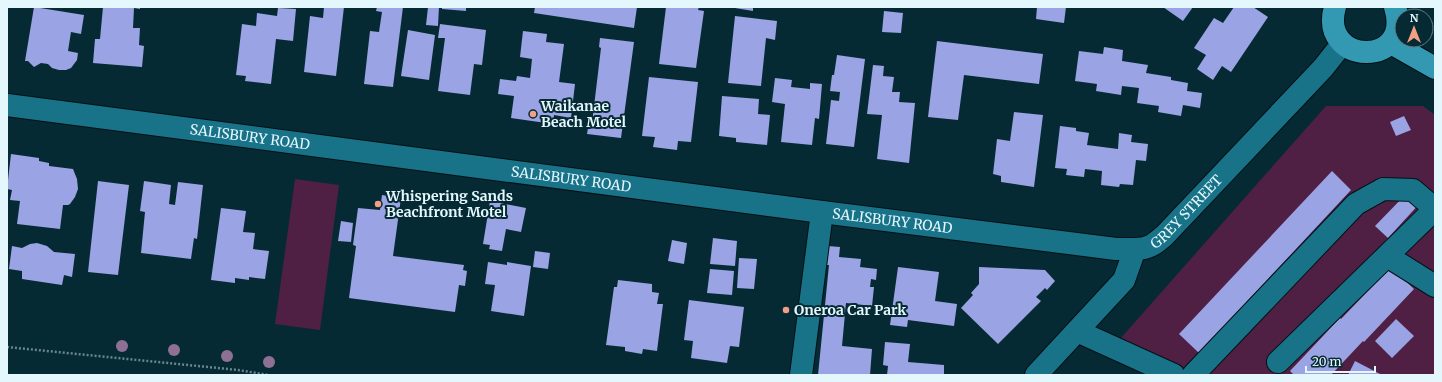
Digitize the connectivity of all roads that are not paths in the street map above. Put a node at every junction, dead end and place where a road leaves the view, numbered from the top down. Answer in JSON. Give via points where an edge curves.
{"nodes":[{"id":1,"x":1335,"y":7,"type":"edge"},
{"id":2,"x":1395,"y":7,"type":"edge"},
{"id":3,"x":1391,"y":43,"type":"junction"},
{"id":4,"x":1342,"y":44,"type":"junction"},
{"id":5,"x":1435,"y":68,"type":"edge"},
{"id":6,"x":7,"y":105,"type":"edge"},
{"id":7,"x":822,"y":212,"type":"junction"},
{"id":8,"x":1135,"y":249,"type":"junction"},
{"id":9,"x":1386,"y":256,"type":"junction"},
{"id":10,"x":1435,"y":286,"type":"edge"},
{"id":11,"x":1077,"y":331,"type":"junction"},
{"id":12,"x":1278,"y":362,"type":"dead end"},
{"id":13,"x":801,"y":375,"type":"edge"},
{"id":14,"x":1036,"y":375,"type":"edge"},
{"id":15,"x":1174,"y":375,"type":"edge"},
{"id":16,"x":1193,"y":375,"type":"edge"}],
"edges":[{"from":1,"to":4,"type":"highway","via":[[1335,32]]},
{"from":2,"to":3,"type":"highway","via":[[1398,24]]},
{"from":3,"to":4,"type":"highway","via":[[1380,50],[1359,52]]},
{"from":3,"to":5,"type":"highway"},
{"from":4,"to":8,"type":"street","name":"GREY STREET","via":[[1323,68],[1165,235],[1145,249]]},
{"from":6,"to":7,"type":"street","name":"SALISBURY ROAD"},
{"from":7,"to":8,"type":"street","name":"SALISBURY ROAD","via":[[1116,249]]},
{"from":7,"to":13,"type":"street"},
{"from":8,"to":11,"type":"street","name":"GREY STREET","via":[[1124,280]]},
{"from":9,"to":10,"type":"street"},
{"from":9,"to":12,"type":"street"},
{"from":9,"to":16,"type":"street","via":[[1435,209],[1413,190],[1383,189],[1356,204]]},
{"from":11,"to":14,"type":"street","name":"GREY STREET"},
{"from":11,"to":15,"type":"street"}]}
